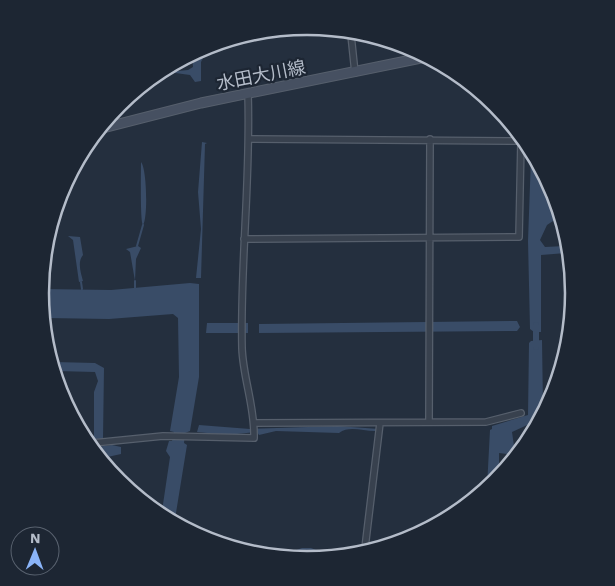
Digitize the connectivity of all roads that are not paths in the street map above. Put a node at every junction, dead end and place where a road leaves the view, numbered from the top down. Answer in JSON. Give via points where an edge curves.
{"nodes":[{"id":1,"x":351,"y":39,"type":"edge"},
{"id":2,"x":416,"y":59,"type":"edge"},
{"id":3,"x":355,"y":73,"type":"junction"},
{"id":4,"x":248,"y":94,"type":"junction"},
{"id":5,"x":112,"y":126,"type":"edge"},
{"id":6,"x":250,"y":139,"type":"junction"},
{"id":7,"x":430,"y":139,"type":"junction"},
{"id":8,"x":516,"y":142,"type":"edge"},
{"id":9,"x":521,"y":148,"type":"edge"},
{"id":10,"x":430,"y":237,"type":"junction"},
{"id":11,"x":244,"y":239,"type":"junction"},
{"id":12,"x":520,"y":413,"type":"dead end"},
{"id":13,"x":429,"y":422,"type":"junction"},
{"id":14,"x":254,"y":423,"type":"junction"},
{"id":15,"x":380,"y":423,"type":"junction"},
{"id":16,"x":98,"y":443,"type":"edge"},
{"id":17,"x":365,"y":544,"type":"edge"}],
"edges":[{"from":1,"to":3,"type":"street"},
{"from":2,"to":3,"type":"main road","name":"水田大川線"},
{"from":3,"to":4,"type":"main road","name":"水田大川線"},
{"from":4,"to":5,"type":"main road","name":"水田大川線","via":[[157,112]]},
{"from":4,"to":6,"type":"street"},
{"from":6,"to":7,"type":"street"},
{"from":6,"to":11,"type":"street"},
{"from":7,"to":8,"type":"street"},
{"from":7,"to":10,"type":"street"},
{"from":9,"to":10,"type":"street","via":[[519,237]]},
{"from":10,"to":11,"type":"street"},
{"from":10,"to":13,"type":"street"},
{"from":11,"to":14,"type":"street","via":[[242,344]]},
{"from":12,"to":13,"type":"street","via":[[486,422]]},
{"from":13,"to":15,"type":"street"},
{"from":14,"to":15,"type":"street"},
{"from":14,"to":16,"type":"street","via":[[254,438],[163,436]]},
{"from":15,"to":17,"type":"street"}]}
